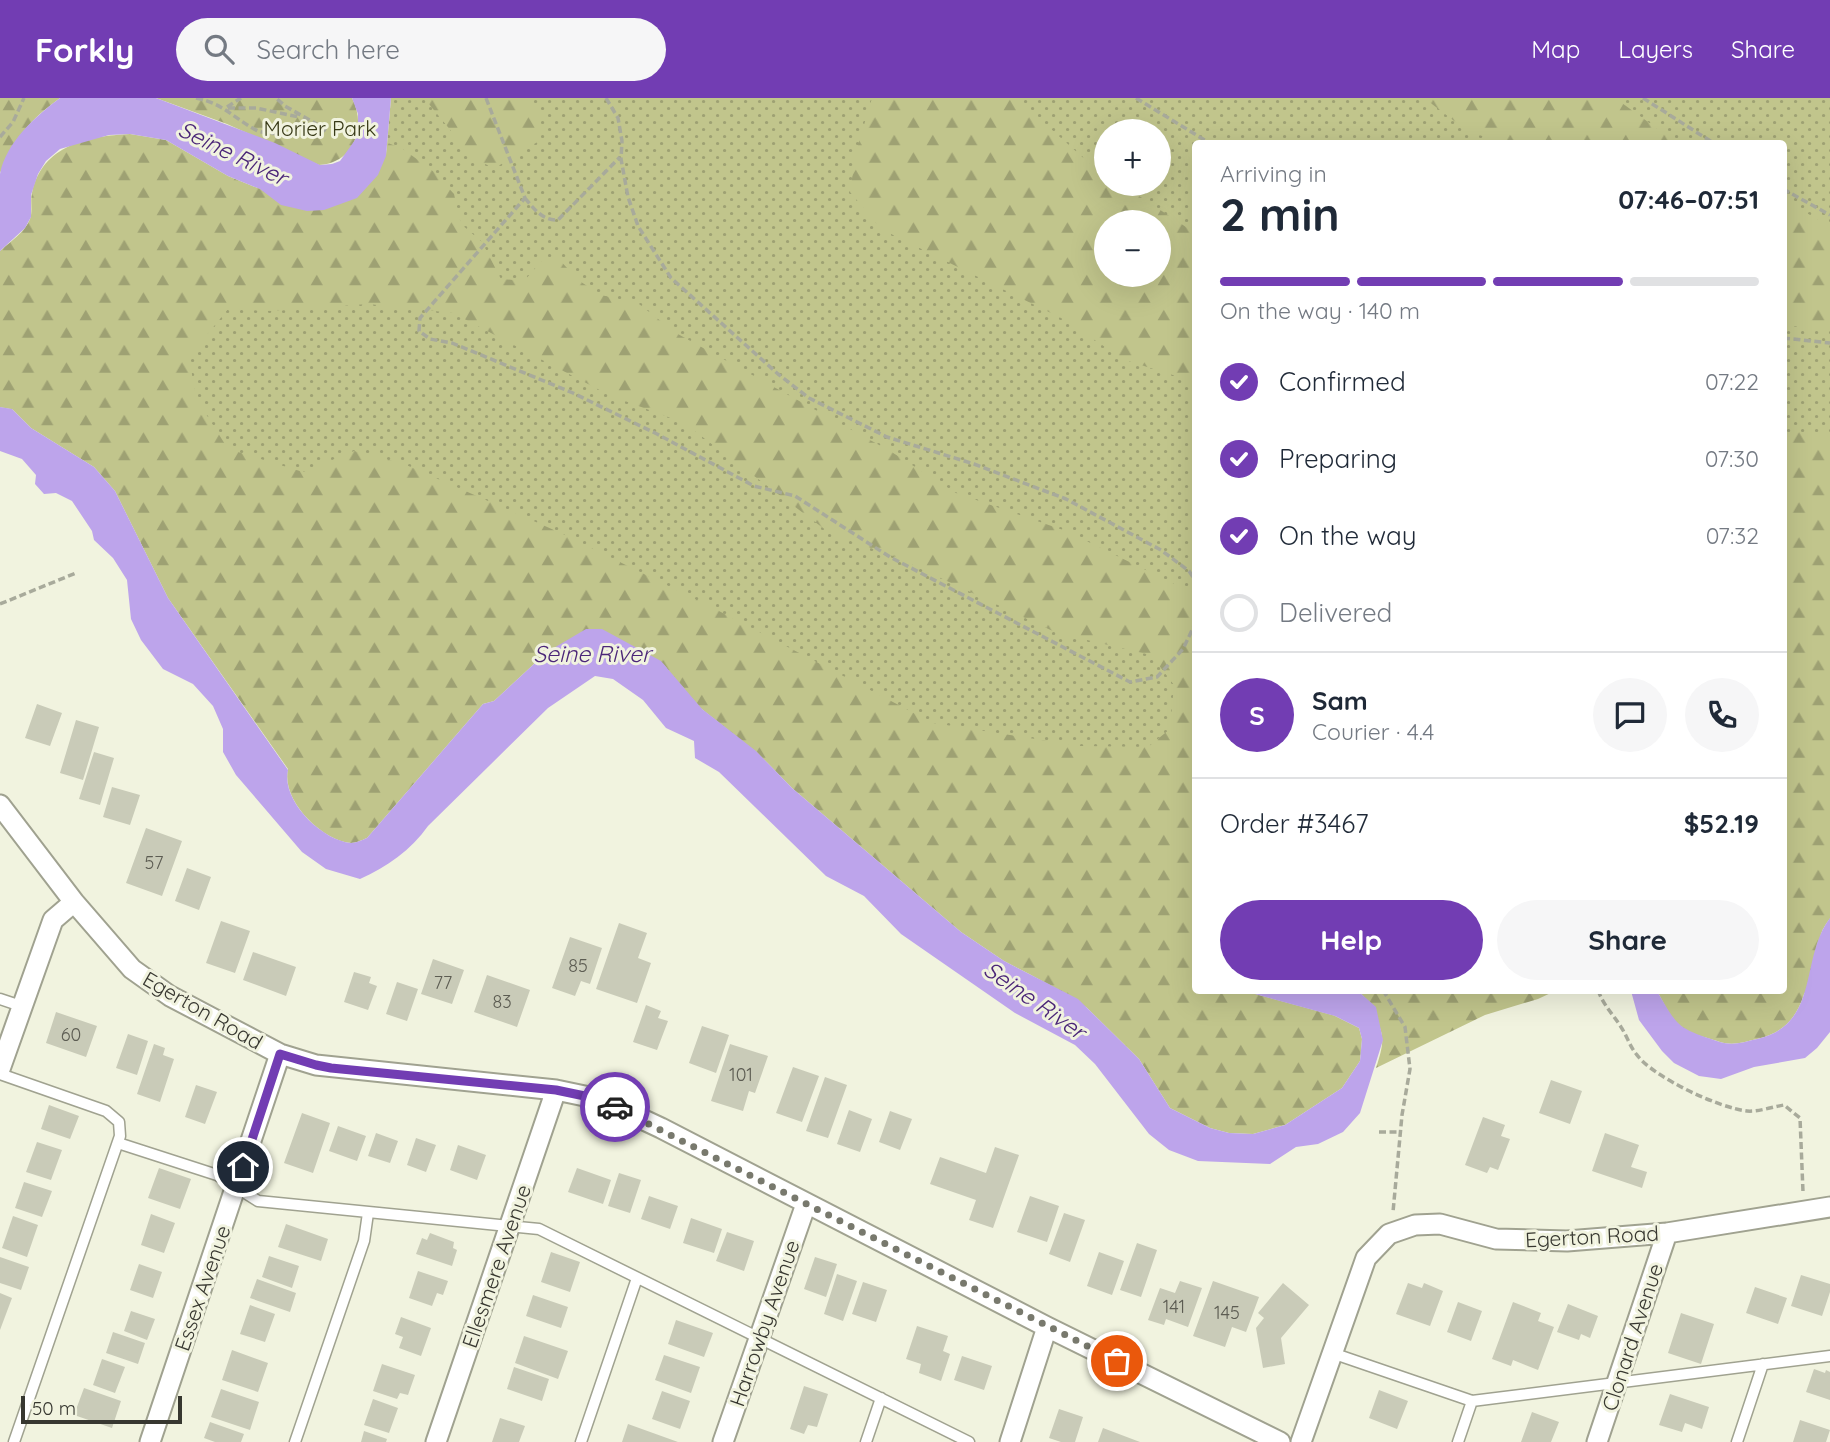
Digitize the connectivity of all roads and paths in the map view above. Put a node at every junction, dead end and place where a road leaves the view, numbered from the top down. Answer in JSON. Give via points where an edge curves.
{"nodes":[{"id":1,"x":24,"y":98,"type":"edge"},
{"id":2,"x":196,"y":98,"type":"edge"},
{"id":3,"x":241,"y":98,"type":"edge"},
{"id":4,"x":276,"y":98,"type":"edge"},
{"id":5,"x":486,"y":98,"type":"edge"},
{"id":6,"x":606,"y":98,"type":"edge"},
{"id":7,"x":1136,"y":98,"type":"edge"},
{"id":8,"x":1643,"y":98,"type":"edge"},
{"id":9,"x":226,"y":108,"type":"junction"},
{"id":10,"x":306,"y":119,"type":"junction"},
{"id":11,"x":0,"y":137,"type":"edge"},
{"id":12,"x":1204,"y":140,"type":"edge"},
{"id":13,"x":1709,"y":140,"type":"edge"},
{"id":14,"x":621,"y":156,"type":"junction"},
{"id":15,"x":1787,"y":191,"type":"edge"},
{"id":16,"x":525,"y":198,"type":"junction"},
{"id":17,"x":1830,"y":215,"type":"edge"},
{"id":18,"x":1787,"y":338,"type":"edge"},
{"id":19,"x":1830,"y":343,"type":"edge"},
{"id":20,"x":76,"y":573,"type":"dead end"},
{"id":21,"x":1192,"y":576,"type":"edge"},
{"id":22,"x":0,"y":604,"type":"edge"},
{"id":23,"x":1192,"y":630,"type":"edge"},
{"id":24,"x":0,"y":805,"type":"edge"},
{"id":25,"x":74,"y":902,"type":"junction"},
{"id":26,"x":1385,"y":994,"type":"edge"},
{"id":27,"x":1599,"y":994,"type":"edge"},
{"id":28,"x":0,"y":999,"type":"edge"},
{"id":29,"x":21,"y":1006,"type":"junction"},
{"id":30,"x":280,"y":1054,"type":"junction"},
{"id":31,"x":0,"y":1072,"type":"edge"},
{"id":32,"x":556,"y":1090,"type":"junction"},
{"id":33,"x":1378,"y":1132,"type":"dead end"},
{"id":34,"x":1400,"y":1132,"type":"junction"},
{"id":35,"x":118,"y":1143,"type":"junction"},
{"id":36,"x":236,"y":1189,"type":"junction"},
{"id":37,"x":806,"y":1204,"type":"junction"},
{"id":38,"x":1830,"y":1207,"type":"edge"},
{"id":39,"x":1804,"y":1211,"type":"junction"},
{"id":40,"x":368,"y":1213,"type":"junction"},
{"id":41,"x":509,"y":1227,"type":"junction"},
{"id":42,"x":1667,"y":1233,"type":"junction"},
{"id":43,"x":1389,"y":1234,"type":"junction"},
{"id":44,"x":637,"y":1278,"type":"junction"},
{"id":45,"x":1047,"y":1327,"type":"junction"},
{"id":46,"x":759,"y":1339,"type":"junction"},
{"id":47,"x":1332,"y":1353,"type":"junction"},
{"id":48,"x":1830,"y":1356,"type":"edge"},
{"id":49,"x":1763,"y":1364,"type":"junction"},
{"id":50,"x":1616,"y":1384,"type":"junction"},
{"id":51,"x":881,"y":1398,"type":"junction"},
{"id":52,"x":1472,"y":1401,"type":"junction"},
{"id":53,"x":14,"y":1442,"type":"edge"},
{"id":54,"x":150,"y":1442,"type":"edge"},
{"id":55,"x":295,"y":1442,"type":"edge"},
{"id":56,"x":436,"y":1442,"type":"edge"},
{"id":57,"x":582,"y":1442,"type":"edge"},
{"id":58,"x":723,"y":1442,"type":"edge"},
{"id":59,"x":866,"y":1442,"type":"edge"},
{"id":60,"x":970,"y":1442,"type":"edge"},
{"id":61,"x":1010,"y":1442,"type":"edge"},
{"id":62,"x":1280,"y":1442,"type":"edge"},
{"id":63,"x":1301,"y":1442,"type":"edge"},
{"id":64,"x":1458,"y":1442,"type":"edge"},
{"id":65,"x":1597,"y":1442,"type":"edge"},
{"id":66,"x":1737,"y":1442,"type":"edge"}],
"edges":[{"from":1,"to":11,"type":"path"},
{"from":2,"to":9,"type":"path"},
{"from":3,"to":9,"type":"path"},
{"from":4,"to":10,"type":"path"},
{"from":5,"to":16,"type":"path"},
{"from":6,"to":14,"type":"path","via":[[618,118]]},
{"from":7,"to":12,"type":"path"},
{"from":8,"to":13,"type":"path"},
{"from":9,"to":10,"type":"path","via":[[256,108]]},
{"from":9,"to":10,"type":"path","via":[[260,132],[311,135],[325,129]]},
{"from":14,"to":16,"type":"path","via":[[558,220],[550,220]]},
{"from":14,"to":21,"type":"path","via":[[638,226],[671,278],[809,398],[887,437],[1066,499],[1161,550]]},
{"from":15,"to":17,"type":"path"},
{"from":16,"to":23,"type":"path","via":[[420,318],[419,331],[573,393],[754,486],[795,496],[890,557],[1129,682],[1157,677],[1183,649]]},
{"from":18,"to":19,"type":"path"},
{"from":20,"to":22,"type":"path"},
{"from":24,"to":25,"type":"street","name":"Egerton Road"},
{"from":25,"to":29,"type":"street","via":[[53,920]]},
{"from":25,"to":30,"type":"street","name":"Egerton Road","via":[[150,984]]},
{"from":26,"to":34,"type":"path","via":[[1405,1027],[1410,1069]]},
{"from":27,"to":39,"type":"path","via":[[1637,1056],[1694,1094],[1748,1111],[1784,1105],[1800,1118]]},
{"from":28,"to":29,"type":"lane"},
{"from":29,"to":31,"type":"street"},
{"from":30,"to":32,"type":"street","name":"Egerton Road","via":[[336,1068]]},
{"from":30,"to":36,"type":"street","name":"Essex Avenue"},
{"from":31,"to":35,"type":"lane","via":[[106,1111],[118,1122]]},
{"from":32,"to":37,"type":"street","name":"Egerton Road","via":[[599,1099]]},
{"from":32,"to":41,"type":"street","name":"Ellesmere Avenue"},
{"from":33,"to":34,"type":"path"},
{"from":34,"to":43,"type":"path"},
{"from":35,"to":36,"type":"lane","via":[[217,1175]]},
{"from":35,"to":53,"type":"lane"},
{"from":36,"to":40,"type":"lane","via":[[258,1201]]},
{"from":36,"to":54,"type":"street","name":"Essex Avenue"},
{"from":37,"to":45,"type":"street","name":"Egerton Road"},
{"from":37,"to":46,"type":"street","name":"Harrowby Avenue"},
{"from":38,"to":39,"type":"street","name":"Egerton Road"},
{"from":39,"to":42,"type":"street","name":"Egerton Road"},
{"from":40,"to":41,"type":"lane"},
{"from":40,"to":55,"type":"lane","via":[[364,1241]]},
{"from":41,"to":44,"type":"lane","via":[[539,1229]]},
{"from":41,"to":56,"type":"street","name":"Ellesmere Avenue"},
{"from":42,"to":43,"type":"street","name":"Egerton Road","via":[[1567,1241],[1496,1239],[1440,1224],[1415,1225]]},
{"from":42,"to":50,"type":"street","name":"Clonard Avenue"},
{"from":43,"to":47,"type":"street","via":[[1366,1258]]},
{"from":44,"to":46,"type":"lane"},
{"from":44,"to":57,"type":"lane"},
{"from":45,"to":61,"type":"street"},
{"from":45,"to":62,"type":"street","name":"Egerton Road"},
{"from":46,"to":51,"type":"lane"},
{"from":46,"to":58,"type":"street","name":"Harrowby Avenue"},
{"from":47,"to":52,"type":"lane"},
{"from":47,"to":63,"type":"street"},
{"from":48,"to":49,"type":"lane"},
{"from":49,"to":50,"type":"lane"},
{"from":49,"to":66,"type":"lane"},
{"from":50,"to":52,"type":"lane"},
{"from":50,"to":65,"type":"street","name":"Clonard Avenue"},
{"from":51,"to":59,"type":"lane"},
{"from":51,"to":60,"type":"lane"},
{"from":52,"to":64,"type":"lane"}]}
